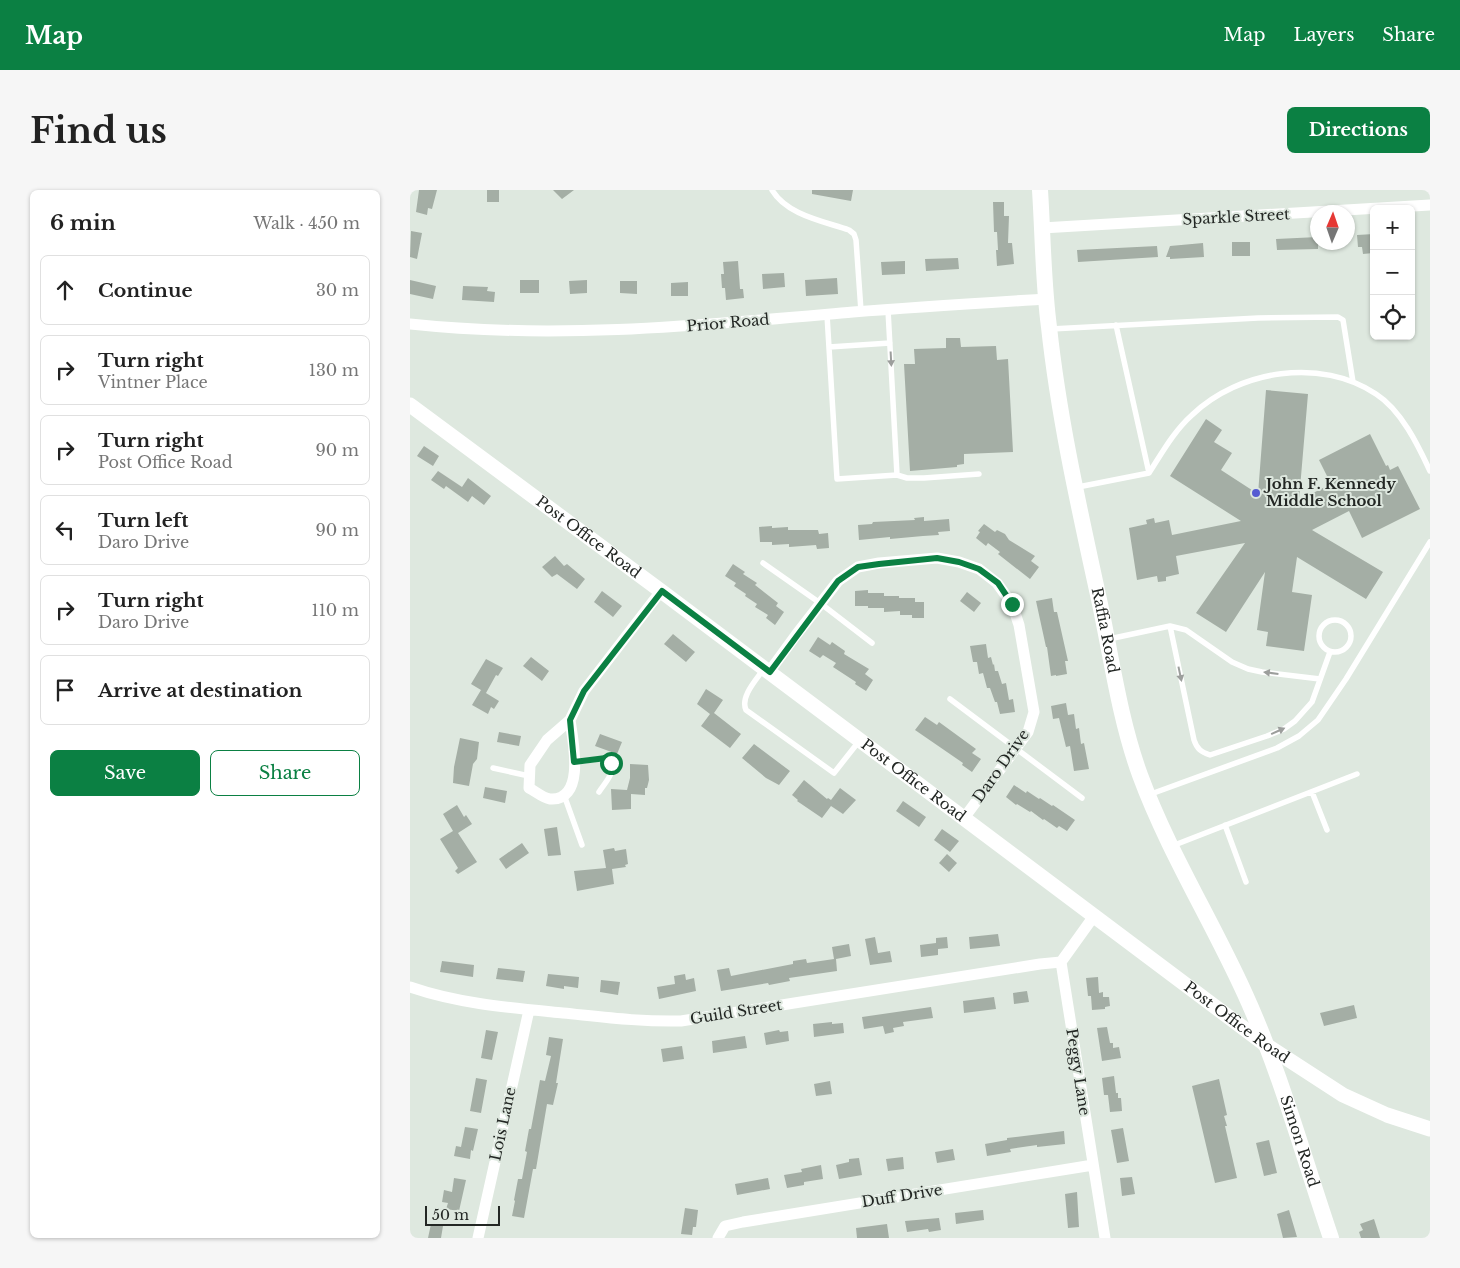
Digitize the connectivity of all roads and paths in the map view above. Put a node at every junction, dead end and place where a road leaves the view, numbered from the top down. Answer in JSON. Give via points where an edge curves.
{"nodes":[{"id":1,"x":772,"y":190,"type":"edge"},
{"id":2,"x":1040,"y":190,"type":"edge"},
{"id":3,"x":1430,"y":205,"type":"edge"},
{"id":4,"x":1042,"y":228,"type":"junction"},
{"id":5,"x":1046,"y":299,"type":"junction"},
{"id":6,"x":888,"y":310,"type":"junction"},
{"id":7,"x":861,"y":312,"type":"junction"},
{"id":8,"x":827,"y":315,"type":"junction"},
{"id":9,"x":410,"y":324,"type":"edge"},
{"id":10,"x":1116,"y":325,"type":"junction"},
{"id":11,"x":1049,"y":329,"type":"junction"},
{"id":12,"x":890,"y":343,"type":"junction"},
{"id":13,"x":829,"y":347,"type":"junction"},
{"id":14,"x":1353,"y":382,"type":"junction"},
{"id":15,"x":410,"y":405,"type":"edge"},
{"id":16,"x":1430,"y":472,"type":"edge"},
{"id":17,"x":1149,"y":473,"type":"junction"},
{"id":18,"x":979,"y":474,"type":"dead end"},
{"id":19,"x":897,"y":475,"type":"junction"},
{"id":20,"x":1076,"y":488,"type":"junction"},
{"id":21,"x":1430,"y":542,"type":"edge"},
{"id":22,"x":763,"y":563,"type":"dead end"},
{"id":23,"x":662,"y":591,"type":"junction"},
{"id":24,"x":820,"y":603,"type":"junction"},
{"id":25,"x":1170,"y":626,"type":"junction"},
{"id":26,"x":1107,"y":640,"type":"junction"},
{"id":27,"x":872,"y":643,"type":"dead end"},
{"id":28,"x":1330,"y":652,"type":"junction"},
{"id":29,"x":767,"y":670,"type":"junction"},
{"id":30,"x":1320,"y":678,"type":"junction"},
{"id":31,"x":950,"y":699,"type":"dead end"},
{"id":32,"x":570,"y":720,"type":"junction"},
{"id":33,"x":860,"y":740,"type":"junction"},
{"id":34,"x":1016,"y":748,"type":"junction"},
{"id":35,"x":574,"y":762,"type":"junction"},
{"id":36,"x":493,"y":768,"type":"dead end"},
{"id":37,"x":1357,"y":774,"type":"dead end"},
{"id":38,"x":529,"y":776,"type":"junction"},
{"id":39,"x":599,"y":792,"type":"dead end"},
{"id":40,"x":1312,"y":792,"type":"junction"},
{"id":41,"x":564,"y":795,"type":"junction"},
{"id":42,"x":1148,"y":795,"type":"junction"},
{"id":43,"x":1082,"y":798,"type":"dead end"},
{"id":44,"x":964,"y":818,"type":"junction"},
{"id":45,"x":1225,"y":826,"type":"junction"},
{"id":46,"x":1327,"y":830,"type":"dead end"},
{"id":47,"x":582,"y":845,"type":"dead end"},
{"id":48,"x":1172,"y":846,"type":"junction"},
{"id":49,"x":1246,"y":882,"type":"dead end"},
{"id":50,"x":1094,"y":916,"type":"junction"},
{"id":51,"x":1061,"y":962,"type":"junction"},
{"id":52,"x":410,"y":988,"type":"edge"},
{"id":53,"x":529,"y":1010,"type":"junction"},
{"id":54,"x":1266,"y":1045,"type":"junction"},
{"id":55,"x":1430,"y":1129,"type":"edge"},
{"id":56,"x":1094,"y":1165,"type":"junction"},
{"id":57,"x":478,"y":1238,"type":"edge"},
{"id":58,"x":718,"y":1238,"type":"edge"},
{"id":59,"x":1105,"y":1238,"type":"edge"},
{"id":60,"x":1331,"y":1238,"type":"edge"}],
"edges":[{"from":1,"to":7,"type":"lane","via":[[784,204],[802,214],[854,234]]},
{"from":2,"to":4,"type":"main road","name":"Raffia Road"},
{"from":3,"to":4,"type":"street","name":"Sparkle Street"},
{"from":4,"to":5,"type":"main road","name":"Raffia Road"},
{"from":5,"to":6,"type":"street","name":"Prior Road"},
{"from":5,"to":11,"type":"main road","name":"Raffia Road"},
{"from":6,"to":7,"type":"street","name":"Prior Road"},
{"from":6,"to":12,"type":"lane"},
{"from":7,"to":8,"type":"street","name":"Prior Road"},
{"from":8,"to":9,"type":"street","name":"Prior Road","via":[[612,330],[518,332]]},
{"from":8,"to":13,"type":"lane"},
{"from":10,"to":11,"type":"lane"},
{"from":10,"to":14,"type":"lane","via":[[1338,317],[1343,320]]},
{"from":10,"to":17,"type":"lane"},
{"from":11,"to":20,"type":"main road","name":"Raffia Road"},
{"from":12,"to":13,"type":"lane"},
{"from":12,"to":19,"type":"lane","one_way":true},
{"from":13,"to":19,"type":"lane","via":[[837,479]]},
{"from":14,"to":16,"type":"lane","via":[[1377,394],[1389,406],[1405,425]]},
{"from":14,"to":17,"type":"lane","via":[[1325,374],[1295,372],[1251,379],[1216,396],[1192,415],[1169,441]]},
{"from":15,"to":23,"type":"street","name":"Post Office Road"},
{"from":17,"to":20,"type":"lane"},
{"from":18,"to":19,"type":"lane","via":[[924,478]]},
{"from":20,"to":26,"type":"main road","name":"Raffia Road"},
{"from":21,"to":42,"type":"lane","via":[[1318,720],[1277,748]]},
{"from":22,"to":24,"type":"lane"},
{"from":23,"to":29,"type":"street","name":"Post Office Road"},
{"from":23,"to":32,"type":"street","via":[[584,691]]},
{"from":24,"to":27,"type":"lane"},
{"from":24,"to":29,"type":"street","name":"Daro Drive"},
{"from":24,"to":34,"type":"street","name":"Daro Drive","via":[[838,581],[858,567],[879,564],[937,558],[979,569],[998,583],[1012,604],[1019,625],[1034,712],[1028,732]]},
{"from":25,"to":26,"type":"lane"},
{"from":30,"to":25,"type":"lane","one_way":true,"via":[[1248,669],[1232,662],[1186,630]]},
{"from":25,"to":30,"type":"lane","one_way":true,"via":[[1194,740],[1202,753],[1220,753],[1284,729],[1312,702]]},
{"from":26,"to":42,"type":"main road","name":"Raffia Road","via":[[1126,727]]},
{"from":28,"to":28,"type":"lane","via":[[1346,648],[1352,639],[1350,628],[1342,620],[1331,620],[1320,630],[1322,646]]},
{"from":28,"to":30,"type":"lane"},
{"from":29,"to":33,"type":"street","name":"Post Office Road"},
{"from":29,"to":33,"type":"lane","via":[[745,699],[746,710],[834,773]]},
{"from":31,"to":34,"type":"lane"},
{"from":32,"to":35,"type":"street"},
{"from":32,"to":38,"type":"street","via":[[547,740],[530,765]]},
{"from":33,"to":44,"type":"street","name":"Post Office Road"},
{"from":34,"to":43,"type":"lane"},
{"from":34,"to":44,"type":"street","name":"Daro Drive"},
{"from":35,"to":39,"type":"lane","via":[[609,759],[612,772]]},
{"from":35,"to":41,"type":"street","via":[[575,777]]},
{"from":36,"to":38,"type":"lane"},
{"from":37,"to":40,"type":"lane"},
{"from":38,"to":41,"type":"street","via":[[529,788],[548,799]]},
{"from":40,"to":45,"type":"lane"},
{"from":40,"to":46,"type":"lane"},
{"from":41,"to":47,"type":"lane"},
{"from":42,"to":48,"type":"main road","name":"Raffia Road"},
{"from":44,"to":50,"type":"street","name":"Post Office Road"},
{"from":45,"to":48,"type":"lane"},
{"from":45,"to":49,"type":"lane"},
{"from":48,"to":54,"type":"main road","name":"Raffia Road","via":[[1246,995]]},
{"from":50,"to":51,"type":"street"},
{"from":50,"to":54,"type":"street","name":"Post Office Road"},
{"from":51,"to":53,"type":"street","name":"Guild Street","via":[[681,1021],[651,1022]]},
{"from":51,"to":56,"type":"street","name":"Peggy Lane"},
{"from":52,"to":53,"type":"street","name":"Guild Street","via":[[436,996]]},
{"from":53,"to":57,"type":"street","name":"Lois Lane"},
{"from":54,"to":55,"type":"street","name":"Post Office Road","via":[[1344,1095],[1387,1115]]},
{"from":54,"to":60,"type":"main road","name":"Simon Road"},
{"from":56,"to":58,"type":"street","name":"Duff Drive","via":[[743,1222],[725,1226]]},
{"from":56,"to":59,"type":"street","name":"Peggy Lane"}]}
